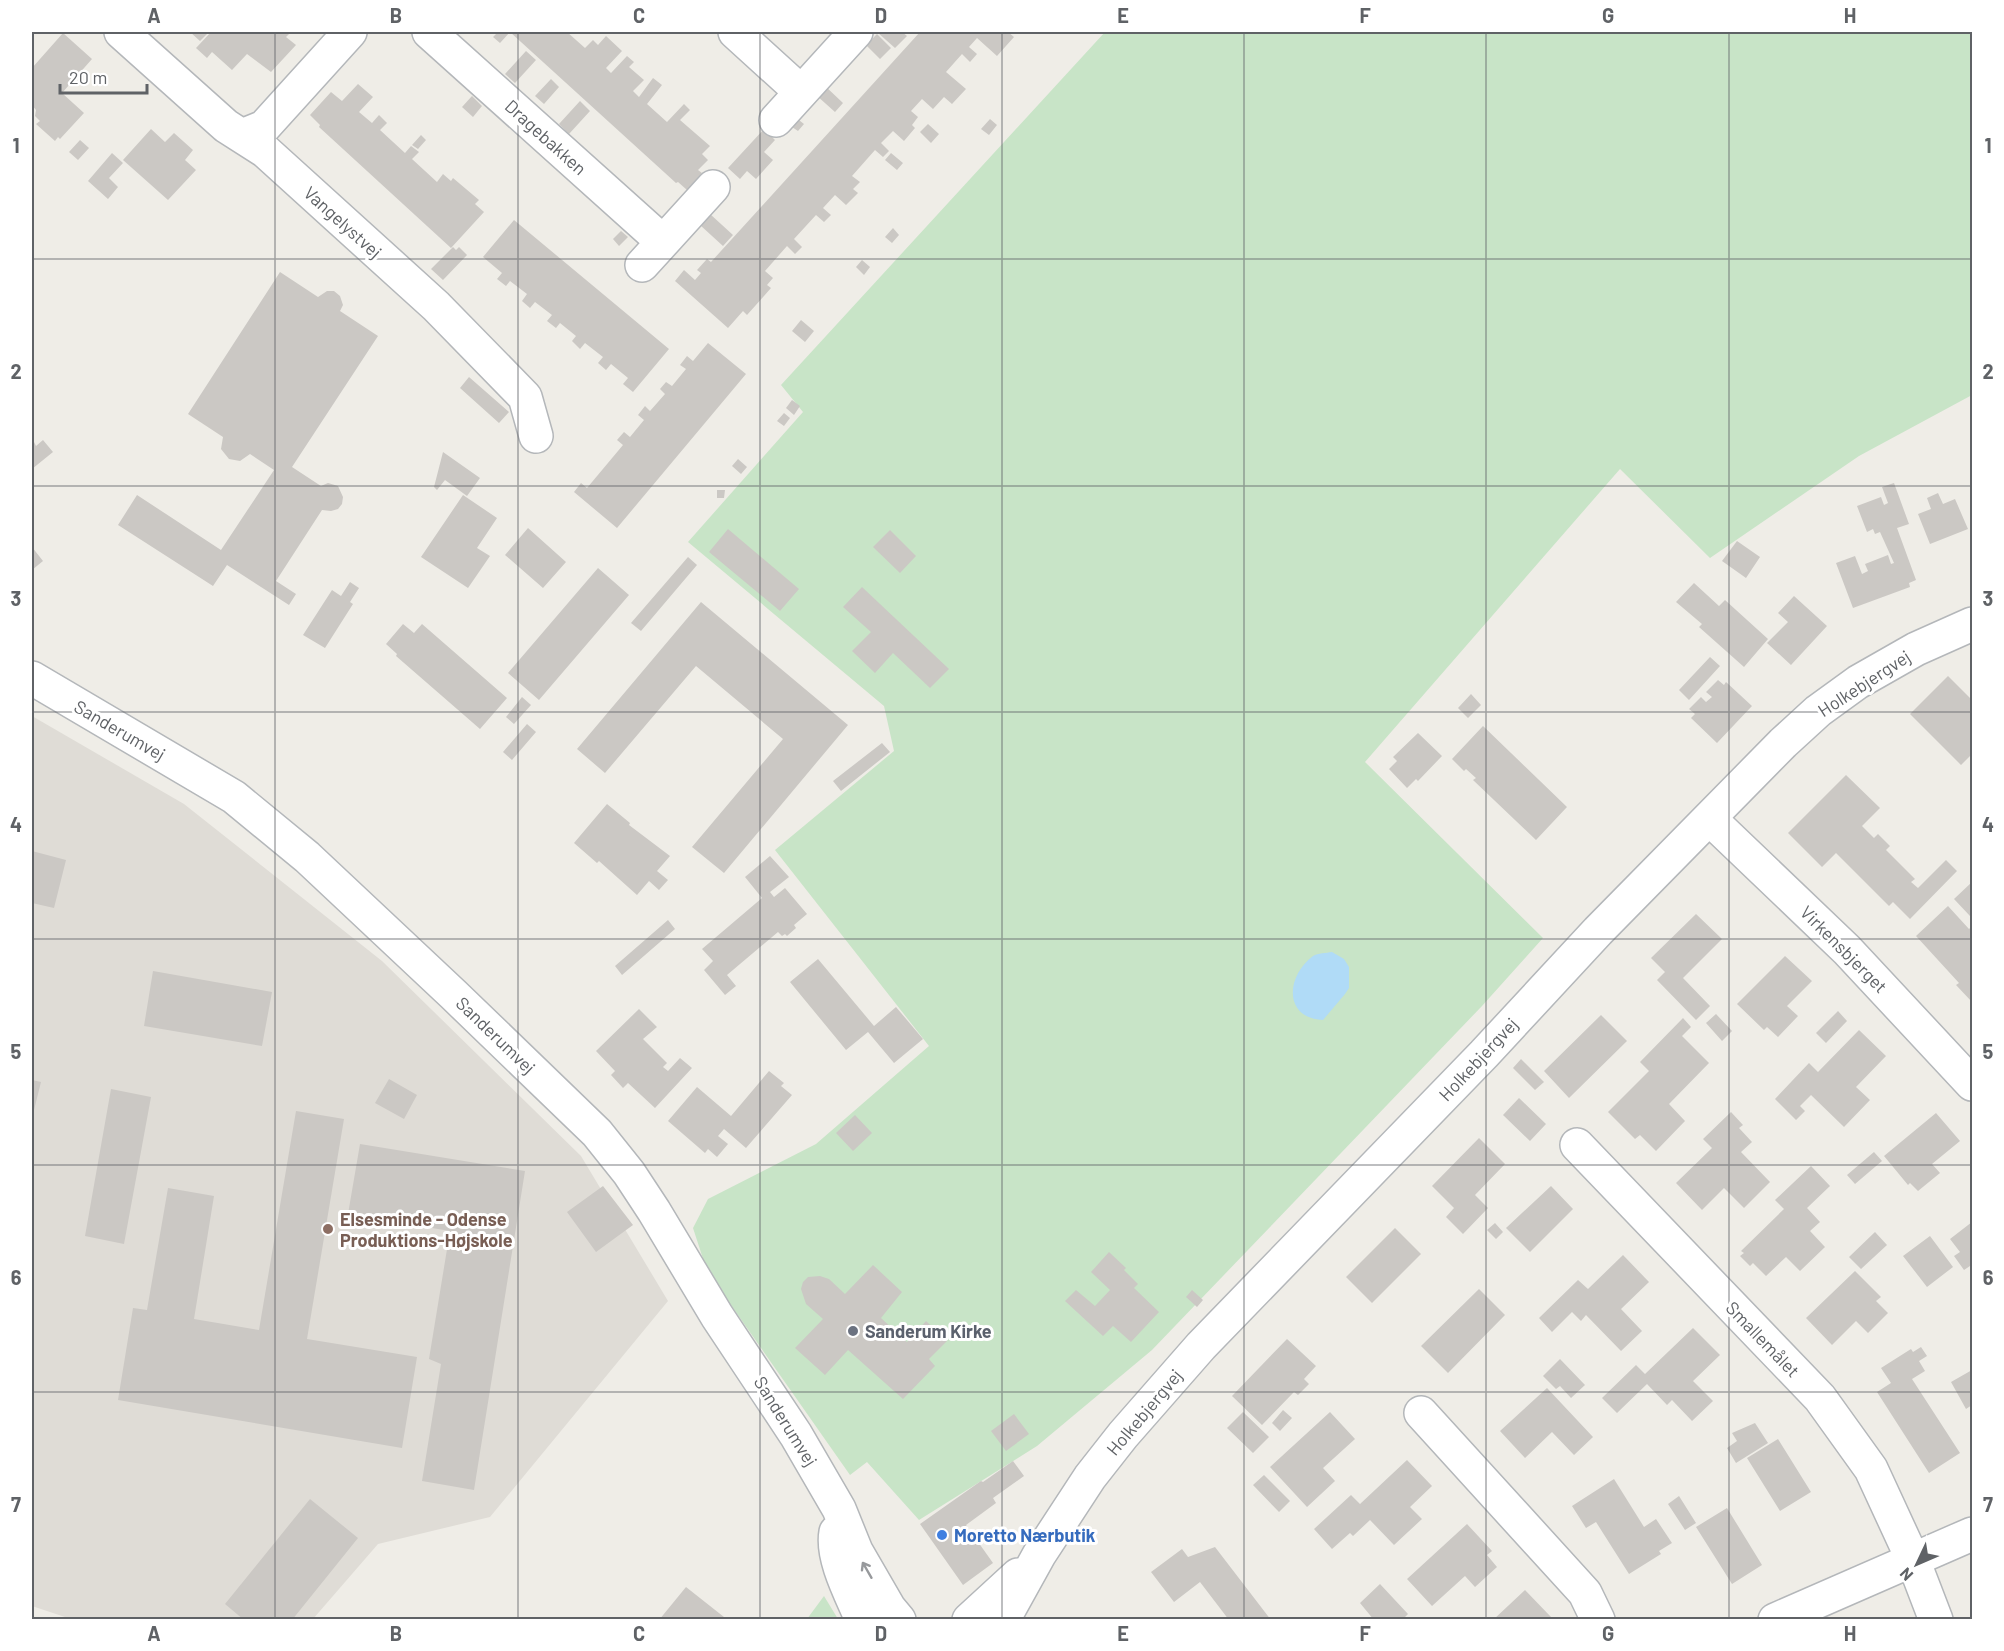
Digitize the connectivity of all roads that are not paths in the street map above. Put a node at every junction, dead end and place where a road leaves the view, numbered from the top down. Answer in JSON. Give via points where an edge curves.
{"nodes":[{"id":1,"x":121,"y":32,"type":"edge"},
{"id":2,"x":350,"y":32,"type":"edge"},
{"id":3,"x":429,"y":32,"type":"edge"},
{"id":4,"x":735,"y":32,"type":"edge"},
{"id":5,"x":856,"y":32,"type":"edge"},
{"id":6,"x":801,"y":92,"type":"junction"},
{"id":7,"x":776,"y":120,"type":"dead end"},
{"id":8,"x":242,"y":136,"type":"junction"},
{"id":9,"x":713,"y":187,"type":"dead end"},
{"id":10,"x":536,"y":436,"type":"dead end"},
{"id":11,"x":1972,"y":624,"type":"edge"},
{"id":12,"x":32,"y":678,"type":"edge"},
{"id":13,"x":1710,"y":819,"type":"junction"},
{"id":14,"x":1972,"y":1084,"type":"edge"},
{"id":15,"x":1577,"y":1145,"type":"dead end"},
{"id":16,"x":1421,"y":1413,"type":"dead end"},
{"id":17,"x":839,"y":1509,"type":"junction"},
{"id":18,"x":1972,"y":1534,"type":"edge"},
{"id":19,"x":1039,"y":1555,"type":"junction"},
{"id":20,"x":1913,"y":1560,"type":"junction"},
{"id":21,"x":862,"y":1620,"type":"edge"},
{"id":22,"x":899,"y":1620,"type":"edge"},
{"id":23,"x":969,"y":1620,"type":"edge"},
{"id":24,"x":1004,"y":1620,"type":"edge"},
{"id":25,"x":1598,"y":1620,"type":"edge"},
{"id":26,"x":1775,"y":1620,"type":"edge"},
{"id":27,"x":1936,"y":1620,"type":"edge"}],
"edges":[{"from":1,"to":8,"type":"street","name":"Vangelystvej"},
{"from":2,"to":8,"type":"street","via":[[264,127]]},
{"from":3,"to":9,"type":"street","name":"Dragebakken","via":[[652,254]]},
{"from":4,"to":6,"type":"street"},
{"from":5,"to":6,"type":"street"},
{"from":6,"to":7,"type":"street"},
{"from":8,"to":10,"type":"street","name":"Vangelystvej","via":[[265,151],[444,314],[525,397]]},
{"from":11,"to":13,"type":"street","name":"Holkebjergvej","via":[[1916,649],[1858,682],[1818,711]]},
{"from":12,"to":17,"type":"street","name":"Sanderumvej","via":[[234,797],[307,857],[597,1134],[654,1211]]},
{"from":13,"to":14,"type":"street","name":"Virkensbjerget","via":[[1848,950]]},
{"from":13,"to":19,"type":"street","name":"Holkebjergvej","via":[[1201,1346],[1090,1477]]},
{"from":15,"to":20,"type":"street","name":"Smallemålet","via":[[1820,1398],[1871,1469]]},
{"from":16,"to":25,"type":"street","via":[[1585,1593]]},
{"from":17,"to":21,"type":"street","via":[[834,1541],[846,1584]]},
{"from":22,"to":17,"type":"street","name":"Sanderumvej","one_way":true,"via":[[856,1551]]},
{"from":18,"to":20,"type":"street"},
{"from":19,"to":23,"type":"street","name":"Holkebjergvej"},
{"from":19,"to":24,"type":"street","name":"Holkebjergvej"},
{"from":20,"to":26,"type":"street"},
{"from":20,"to":27,"type":"street","name":"Smallemålet"}]}
